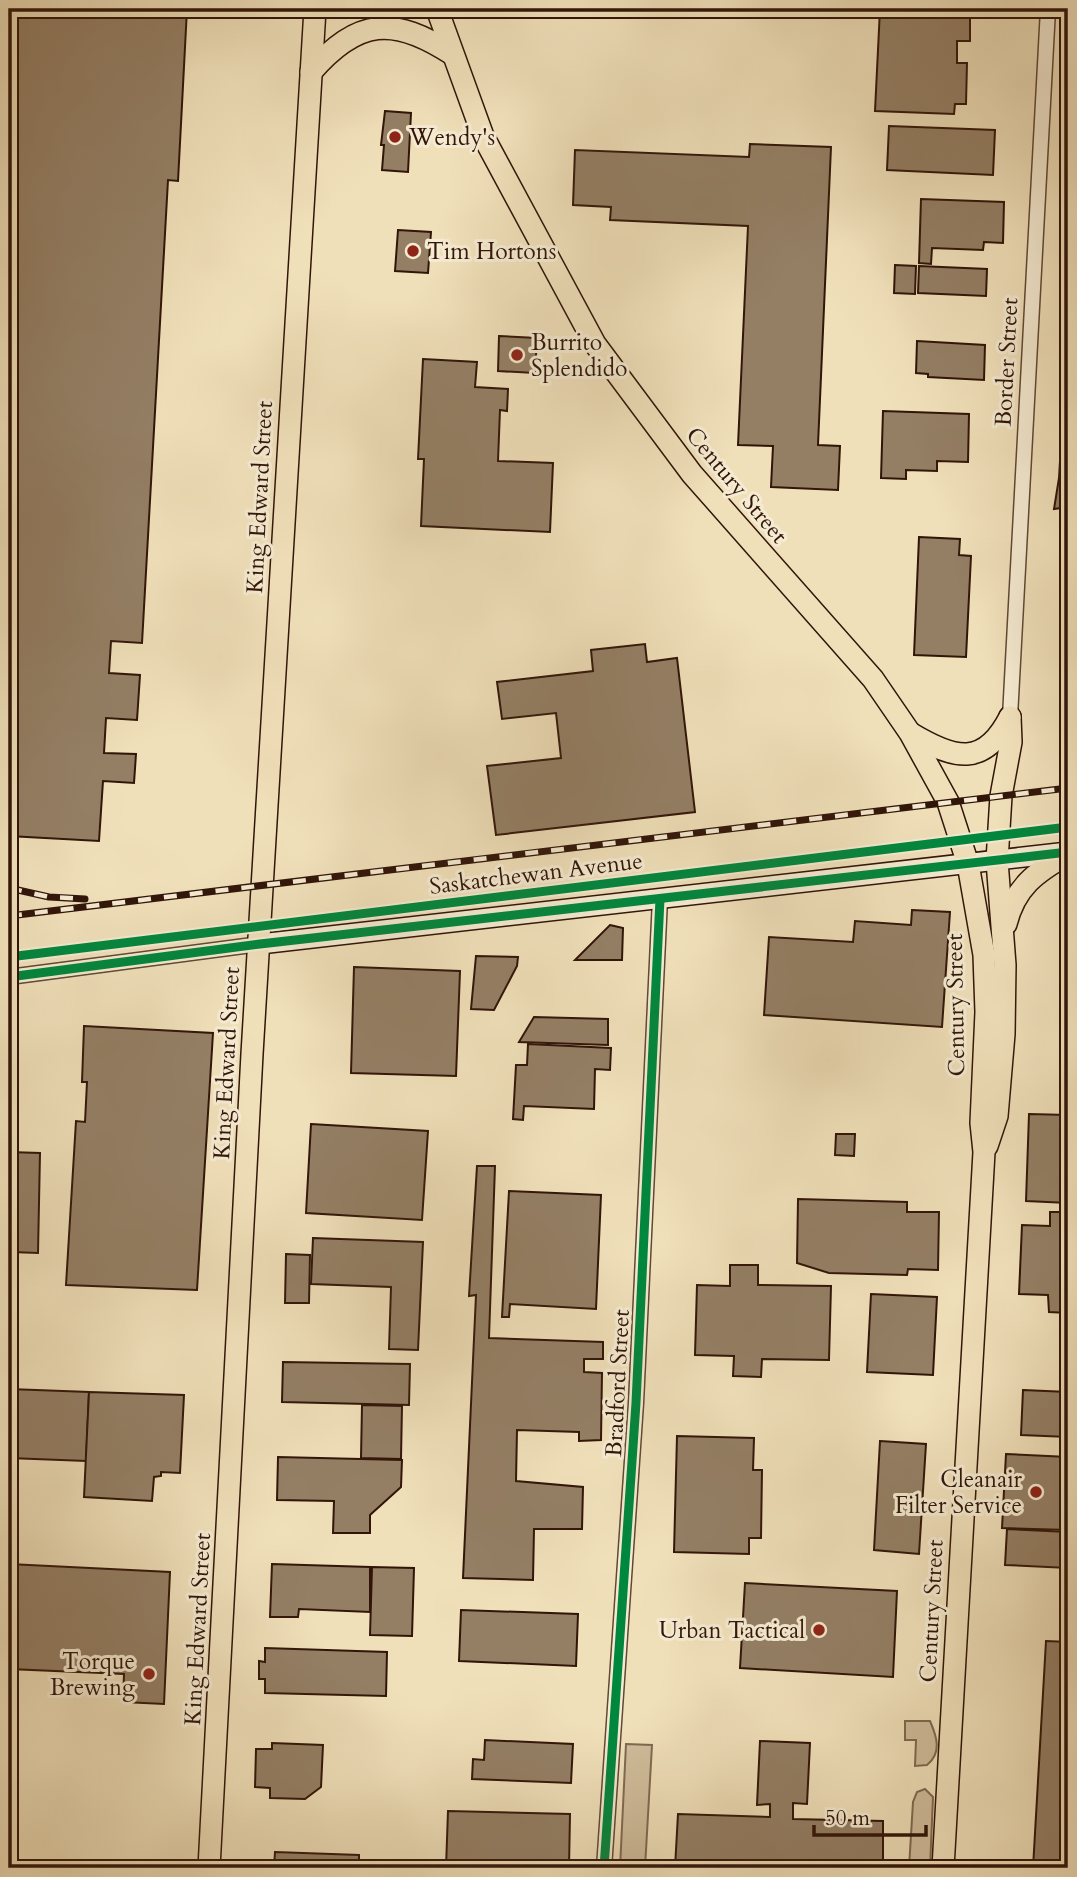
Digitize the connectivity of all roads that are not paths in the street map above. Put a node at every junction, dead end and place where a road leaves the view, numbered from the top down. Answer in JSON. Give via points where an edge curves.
{"nodes":[{"id":1,"x":316,"y":9,"type":"edge"},
{"id":2,"x":438,"y":9,"type":"edge"},
{"id":3,"x":1048,"y":9,"type":"edge"},
{"id":4,"x":452,"y":54,"type":"junction"},
{"id":5,"x":312,"y":72,"type":"junction"},
{"id":6,"x":1010,"y":717,"type":"junction"},
{"id":7,"x":910,"y":733,"type":"junction"},
{"id":8,"x":1068,"y":853,"type":"edge"},
{"id":9,"x":997,"y":861,"type":"junction"},
{"id":10,"x":968,"y":864,"type":"junction"},
{"id":11,"x":660,"y":899,"type":"junction"},
{"id":12,"x":1003,"y":936,"type":"junction"},
{"id":13,"x":260,"y":944,"type":"junction"},
{"id":14,"x":9,"y":977,"type":"edge"},
{"id":15,"x":984,"y":1152,"type":"junction"},
{"id":16,"x":209,"y":1868,"type":"edge"},
{"id":17,"x":604,"y":1868,"type":"edge"},
{"id":18,"x":943,"y":1868,"type":"edge"}],
"edges":[{"from":1,"to":5,"type":"main road","name":"King Edward Street"},
{"from":2,"to":4,"type":"main road","name":"Century Street"},
{"from":3,"to":6,"type":"street","name":"Border Street"},
{"from":4,"to":5,"type":"main road","via":[[419,33],[385,27],[346,40]]},
{"from":4,"to":7,"type":"main road","name":"Century Street","via":[[483,136],[566,294],[613,372],[707,492],[873,679]]},
{"from":5,"to":13,"type":"main road","name":"King Edward Street"},
{"from":6,"to":7,"type":"main road","via":[[994,743],[971,754],[942,751]]},
{"from":6,"to":9,"type":"main road"},
{"from":7,"to":10,"type":"main road","name":"Century Street","via":[[948,802]]},
{"from":8,"to":9,"type":"street","name":"Saskatchewan Avenue"},
{"from":8,"to":12,"type":"main road","via":[[1021,887]]},
{"from":9,"to":10,"type":"street","name":"Saskatchewan Avenue"},
{"from":9,"to":12,"type":"main road"},
{"from":10,"to":11,"type":"street","name":"Saskatchewan Avenue"},
{"from":10,"to":15,"type":"main road","name":"Century Street","via":[[985,973]]},
{"from":11,"to":13,"type":"street","name":"Saskatchewan Avenue"},
{"from":11,"to":17,"type":"street","name":"Bradford Street","via":[[636,1403]]},
{"from":12,"to":15,"type":"main road","via":[[1006,996],[1000,1090],[994,1130]]},
{"from":13,"to":14,"type":"street","name":"Saskatchewan Avenue"},
{"from":13,"to":16,"type":"main road","name":"King Edward Street"},
{"from":15,"to":18,"type":"main road","name":"Century Street"}]}
